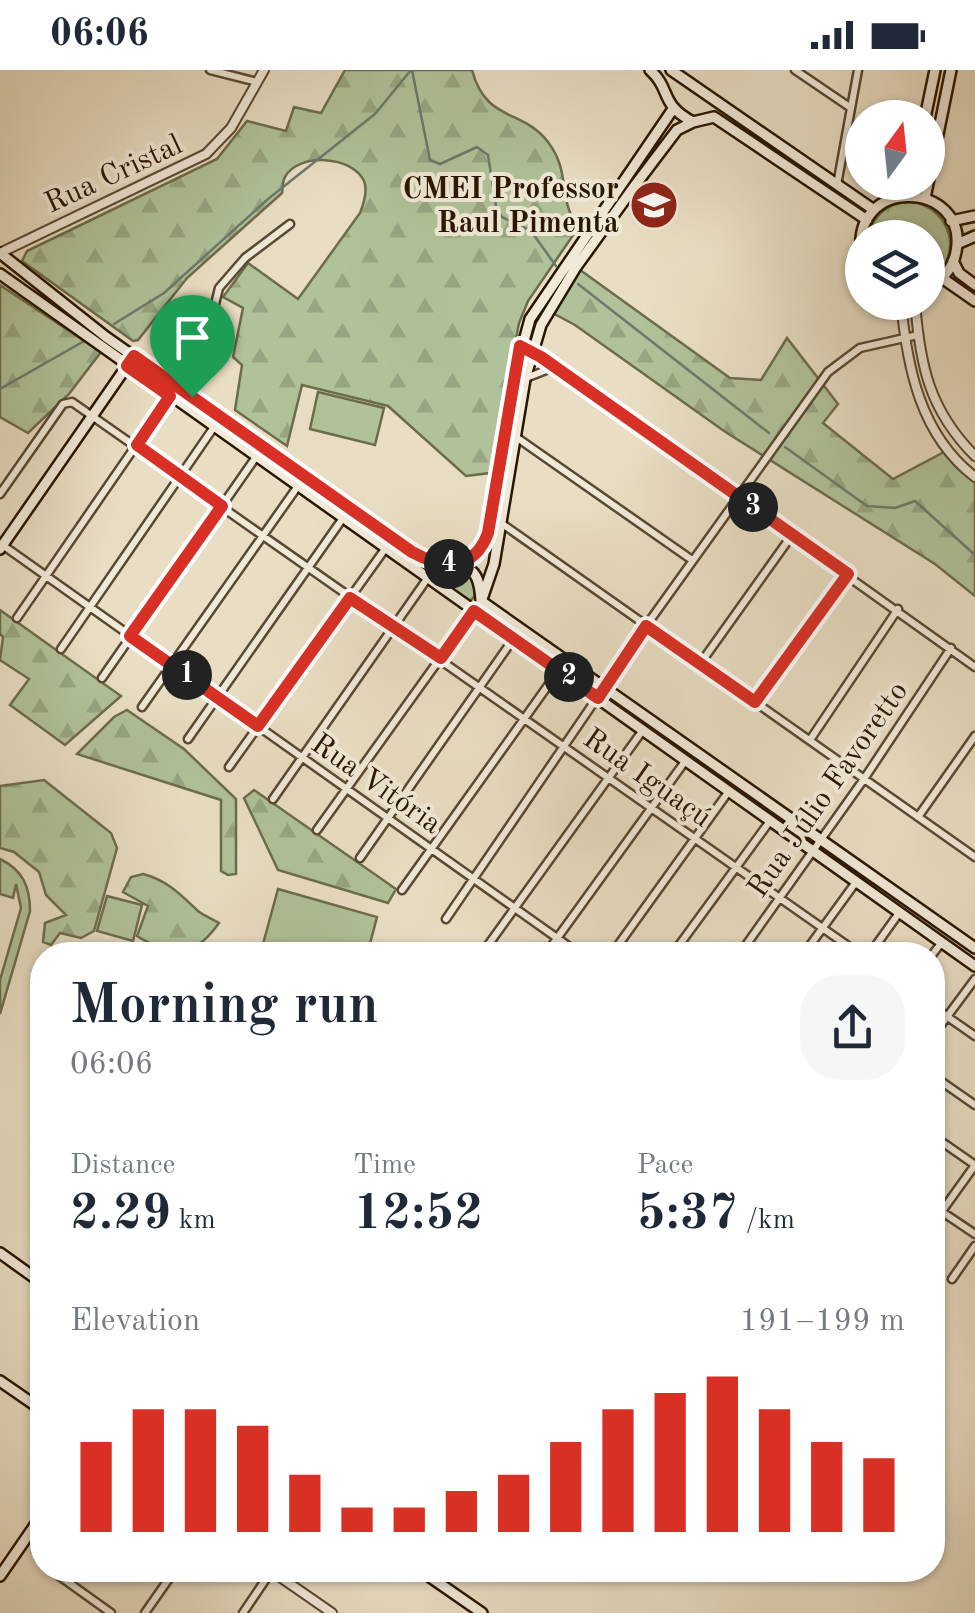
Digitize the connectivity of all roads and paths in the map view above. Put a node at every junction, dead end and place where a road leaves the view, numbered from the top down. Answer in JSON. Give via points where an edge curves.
{"nodes":[{"id":1,"x":210,"y":70,"type":"edge"},
{"id":2,"x":264,"y":70,"type":"edge"},
{"id":3,"x":650,"y":70,"type":"edge"},
{"id":4,"x":795,"y":70,"type":"edge"},
{"id":5,"x":858,"y":70,"type":"edge"},
{"id":6,"x":935,"y":70,"type":"edge"},
{"id":7,"x":951,"y":70,"type":"edge"},
{"id":8,"x":673,"y":72,"type":"edge"},
{"id":9,"x":258,"y":82,"type":"junction"},
{"id":10,"x":662,"y":82,"type":"junction"},
{"id":11,"x":852,"y":100,"type":"edge"},
{"id":12,"x":929,"y":100,"type":"edge"},
{"id":13,"x":945,"y":100,"type":"edge"},
{"id":14,"x":719,"y":104,"type":"junction"},
{"id":15,"x":845,"y":104,"type":"edge"},
{"id":16,"x":673,"y":109,"type":"junction"},
{"id":17,"x":714,"y":116,"type":"junction"},
{"id":18,"x":694,"y":122,"type":"junction"},
{"id":19,"x":845,"y":141,"type":"edge"},
{"id":20,"x":837,"y":185,"type":"junction"},
{"id":21,"x":891,"y":200,"type":"edge"},
{"id":22,"x":928,"y":200,"type":"edge"},
{"id":23,"x":874,"y":210,"type":"junction"},
{"id":24,"x":975,"y":216,"type":"edge"},
{"id":25,"x":866,"y":220,"type":"joint"},
{"id":26,"x":951,"y":221,"type":"junction"},
{"id":27,"x":290,"y":224,"type":"dead end"},
{"id":28,"x":975,"y":236,"type":"edge"},
{"id":29,"x":957,"y":244,"type":"junction"},
{"id":30,"x":0,"y":253,"type":"edge"},
{"id":31,"x":954,"y":261,"type":"junction"},
{"id":32,"x":0,"y":274,"type":"edge"},
{"id":33,"x":945,"y":274,"type":"edge"},
{"id":34,"x":945,"y":280,"type":"edge"},
{"id":35,"x":975,"y":284,"type":"edge"},
{"id":36,"x":975,"y":301,"type":"edge"},
{"id":37,"x":902,"y":320,"type":"edge"},
{"id":38,"x":917,"y":320,"type":"edge"},
{"id":39,"x":918,"y":336,"type":"junction"},
{"id":40,"x":904,"y":338,"type":"junction"},
{"id":41,"x":520,"y":346,"type":"junction"},
{"id":42,"x":532,"y":350,"type":"junction"},
{"id":43,"x":134,"y":356,"type":"junction"},
{"id":44,"x":127,"y":366,"type":"junction"},
{"id":45,"x":554,"y":367,"type":"junction"},
{"id":46,"x":525,"y":379,"type":"junction"},
{"id":47,"x":170,"y":396,"type":"junction"},
{"id":48,"x":192,"y":397,"type":"junction"},
{"id":49,"x":93,"y":415,"type":"junction"},
{"id":50,"x":214,"y":427,"type":"junction"},
{"id":51,"x":516,"y":437,"type":"junction"},
{"id":52,"x":137,"y":445,"type":"junction"},
{"id":53,"x":974,"y":452,"type":"edge"},
{"id":54,"x":256,"y":457,"type":"junction"},
{"id":55,"x":180,"y":475,"type":"junction"},
{"id":56,"x":975,"y":476,"type":"edge"},
{"id":57,"x":298,"y":486,"type":"junction"},
{"id":58,"x":0,"y":494,"type":"edge"},
{"id":59,"x":738,"y":496,"type":"junction"},
{"id":60,"x":222,"y":506,"type":"junction"},
{"id":61,"x":342,"y":518,"type":"junction"},
{"id":62,"x":501,"y":523,"type":"junction"},
{"id":63,"x":792,"y":535,"type":"junction"},
{"id":64,"x":264,"y":536,"type":"junction"},
{"id":65,"x":1,"y":546,"type":"edge"},
{"id":66,"x":385,"y":549,"type":"junction"},
{"id":67,"x":692,"y":560,"type":"junction"},
{"id":68,"x":459,"y":564,"type":"junction"},
{"id":69,"x":439,"y":565,"type":"junction"},
{"id":70,"x":307,"y":567,"type":"junction"},
{"id":71,"x":848,"y":574,"type":"junction"},
{"id":72,"x":47,"y":576,"type":"junction"},
{"id":73,"x":428,"y":579,"type":"junction"},
{"id":74,"x":350,"y":598,"type":"junction"},
{"id":75,"x":481,"y":601,"type":"junction"},
{"id":76,"x":91,"y":608,"type":"junction"},
{"id":77,"x":898,"y":609,"type":"junction"},
{"id":78,"x":474,"y":611,"type":"junction"},
{"id":79,"x":18,"y":618,"type":"dead end"},
{"id":80,"x":646,"y":626,"type":"junction"},
{"id":81,"x":392,"y":627,"type":"junction"},
{"id":82,"x":130,"y":636,"type":"junction"},
{"id":83,"x":514,"y":638,"type":"junction"},
{"id":84,"x":952,"y":648,"type":"junction"},
{"id":85,"x":61,"y":649,"type":"dead end"},
{"id":86,"x":441,"y":658,"type":"junction"},
{"id":87,"x":171,"y":664,"type":"junction"},
{"id":88,"x":700,"y":664,"type":"junction"},
{"id":89,"x":975,"y":667,"type":"edge"},
{"id":90,"x":558,"y":670,"type":"junction"},
{"id":91,"x":102,"y":678,"type":"dead end"},
{"id":92,"x":480,"y":686,"type":"junction"},
{"id":93,"x":601,"y":693,"type":"junction"},
{"id":94,"x":216,"y":696,"type":"junction"},
{"id":95,"x":755,"y":702,"type":"junction"},
{"id":96,"x":142,"y":706,"type":"dead end"},
{"id":97,"x":525,"y":718,"type":"junction"},
{"id":98,"x":258,"y":726,"type":"junction"},
{"id":99,"x":644,"y":730,"type":"junction"},
{"id":100,"x":975,"y":736,"type":"edge"},
{"id":101,"x":188,"y":738,"type":"dead end"},
{"id":102,"x":810,"y":740,"type":"junction"},
{"id":103,"x":564,"y":745,"type":"junction"},
{"id":104,"x":302,"y":758,"type":"junction"},
{"id":105,"x":686,"y":760,"type":"junction"},
{"id":106,"x":228,"y":767,"type":"dead end"},
{"id":107,"x":610,"y":778,"type":"junction"},
{"id":108,"x":864,"y":779,"type":"junction"},
{"id":109,"x":346,"y":789,"type":"junction"},
{"id":110,"x":729,"y":792,"type":"junction"},
{"id":111,"x":273,"y":799,"type":"dead end"},
{"id":112,"x":652,"y":808,"type":"junction"},
{"id":113,"x":918,"y":817,"type":"junction"},
{"id":114,"x":387,"y":818,"type":"junction"},
{"id":115,"x":770,"y":822,"type":"junction"},
{"id":116,"x":317,"y":830,"type":"dead end"},
{"id":117,"x":696,"y":838,"type":"junction"},
{"id":118,"x":821,"y":840,"type":"junction"},
{"id":119,"x":431,"y":848,"type":"junction"},
{"id":120,"x":812,"y":851,"type":"junction"},
{"id":121,"x":975,"y":856,"type":"edge"},
{"id":122,"x":360,"y":858,"type":"dead end"},
{"id":123,"x":736,"y":867,"type":"junction"},
{"id":124,"x":473,"y":878,"type":"junction"},
{"id":125,"x":856,"y":882,"type":"junction"},
{"id":126,"x":402,"y":890,"type":"dead end"},
{"id":127,"x":780,"y":898,"type":"junction"},
{"id":128,"x":516,"y":909,"type":"junction"},
{"id":129,"x":900,"y":912,"type":"junction"},
{"id":130,"x":446,"y":919,"type":"dead end"},
{"id":131,"x":822,"y":928,"type":"junction"},
{"id":132,"x":557,"y":938,"type":"junction"},
{"id":133,"x":491,"y":942,"type":"edge"},
{"id":134,"x":554,"y":942,"type":"edge"},
{"id":135,"x":562,"y":942,"type":"edge"},
{"id":136,"x":620,"y":942,"type":"edge"},
{"id":137,"x":681,"y":942,"type":"edge"},
{"id":138,"x":748,"y":942,"type":"edge"},
{"id":139,"x":812,"y":942,"type":"edge"},
{"id":140,"x":842,"y":942,"type":"edge"},
{"id":141,"x":878,"y":942,"type":"edge"},
{"id":142,"x":942,"y":942,"type":"edge"},
{"id":143,"x":945,"y":944,"type":"edge"},
{"id":144,"x":975,"y":948,"type":"edge"},
{"id":145,"x":975,"y":966,"type":"edge"},
{"id":146,"x":975,"y":978,"type":"edge"},
{"id":147,"x":947,"y":1016,"type":"junction"},
{"id":148,"x":945,"y":1019,"type":"edge"},
{"id":149,"x":975,"y":1036,"type":"edge"},
{"id":150,"x":945,"y":1085,"type":"edge"},
{"id":151,"x":975,"y":1106,"type":"edge"},
{"id":152,"x":945,"y":1145,"type":"edge"},
{"id":153,"x":975,"y":1165,"type":"edge"},
{"id":154,"x":945,"y":1207,"type":"edge"},
{"id":155,"x":945,"y":1213,"type":"edge"},
{"id":156,"x":975,"y":1234,"type":"edge"},
{"id":157,"x":975,"y":1246,"type":"edge"},
{"id":158,"x":0,"y":1253,"type":"edge"},
{"id":159,"x":30,"y":1274,"type":"edge"},
{"id":160,"x":952,"y":1279,"type":"dead end"},
{"id":161,"x":0,"y":1381,"type":"edge"},
{"id":162,"x":30,"y":1402,"type":"edge"},
{"id":163,"x":30,"y":1532,"type":"edge"},
{"id":164,"x":0,"y":1576,"type":"edge"},
{"id":165,"x":67,"y":1582,"type":"edge"},
{"id":166,"x":167,"y":1582,"type":"edge"},
{"id":167,"x":263,"y":1582,"type":"edge"},
{"id":168,"x":288,"y":1582,"type":"edge"},
{"id":169,"x":437,"y":1582,"type":"edge"},
{"id":170,"x":70,"y":1584,"type":"joint"},
{"id":171,"x":111,"y":1613,"type":"edge"},
{"id":172,"x":146,"y":1613,"type":"edge"},
{"id":173,"x":243,"y":1613,"type":"edge"},
{"id":174,"x":332,"y":1613,"type":"edge"},
{"id":175,"x":482,"y":1613,"type":"edge"}],
"edges":[{"from":1,"to":9,"type":"street"},
{"from":2,"to":9,"type":"street","name":"Rua Cristal"},
{"from":3,"to":10,"type":"main road"},
{"from":4,"to":15,"type":"street"},
{"from":5,"to":11,"type":"street"},
{"from":6,"to":12,"type":"main road"},
{"from":7,"to":13,"type":"main road"},
{"from":8,"to":10,"type":"main road"},
{"from":8,"to":14,"type":"main road"},
{"from":9,"to":30,"type":"street","name":"Rua Cristal","via":[[231,128],[206,154]]},
{"from":10,"to":16,"type":"main road"},
{"from":14,"to":17,"type":"main road"},
{"from":14,"to":20,"type":"main road"},
{"from":16,"to":18,"type":"main road"},
{"from":16,"to":41,"type":"main road","via":[[539,302]]},
{"from":17,"to":18,"type":"main road"},
{"from":17,"to":25,"type":"main road"},
{"from":18,"to":42,"type":"main road","via":[[677,130],[576,267]]},
{"from":19,"to":20,"type":"street"},
{"from":20,"to":23,"type":"main road"},
{"from":21,"to":23,"type":"main road"},
{"from":22,"to":26,"type":"main road"},
{"from":23,"to":25,"type":"main road"},
{"from":24,"to":26,"type":"main road"},
{"from":26,"to":29,"type":"main road"},
{"from":27,"to":48,"type":"street","via":[[245,258],[220,288]]},
{"from":28,"to":29,"type":"main road"},
{"from":29,"to":31,"type":"main road"},
{"from":30,"to":43,"type":"main road"},
{"from":31,"to":33,"type":"main road"},
{"from":31,"to":35,"type":"main road"},
{"from":32,"to":44,"type":"main road"},
{"from":34,"to":36,"type":"main road"},
{"from":37,"to":40,"type":"street"},
{"from":38,"to":39,"type":"street"},
{"from":39,"to":40,"type":"street"},
{"from":39,"to":53,"type":"street","via":[[932,396],[954,435]]},
{"from":40,"to":56,"type":"street","via":[[929,421]]},
{"from":40,"to":59,"type":"street","via":[[860,348],[837,362]]},
{"from":41,"to":42,"type":"street"},
{"from":41,"to":68,"type":"main road","via":[[488,533],[480,550]]},
{"from":42,"to":45,"type":"street"},
{"from":42,"to":46,"type":"main road"},
{"from":43,"to":44,"type":"main road"},
{"from":43,"to":48,"type":"main road"},
{"from":44,"to":47,"type":"main road"},
{"from":44,"to":49,"type":"main road"},
{"from":45,"to":46,"type":"street"},
{"from":45,"to":59,"type":"street"},
{"from":46,"to":51,"type":"main road"},
{"from":47,"to":50,"type":"main road"},
{"from":47,"to":52,"type":"street"},
{"from":48,"to":69,"type":"main road"},
{"from":49,"to":52,"type":"street","name":"Rua Iguaçú"},
{"from":49,"to":58,"type":"street","name":"Rua Iguaçú","via":[[63,404]]},
{"from":49,"to":65,"type":"main road"},
{"from":50,"to":54,"type":"main road"},
{"from":50,"to":55,"type":"street"},
{"from":51,"to":62,"type":"main road"},
{"from":51,"to":67,"type":"street"},
{"from":52,"to":55,"type":"street","name":"Rua Iguaçú"},
{"from":52,"to":72,"type":"street"},
{"from":54,"to":57,"type":"main road"},
{"from":54,"to":60,"type":"street"},
{"from":55,"to":60,"type":"street","name":"Rua Iguaçú"},
{"from":55,"to":76,"type":"street"},
{"from":57,"to":61,"type":"main road"},
{"from":57,"to":64,"type":"street"},
{"from":59,"to":63,"type":"street"},
{"from":59,"to":67,"type":"street"},
{"from":60,"to":64,"type":"street","name":"Rua Iguaçú"},
{"from":60,"to":82,"type":"street"},
{"from":61,"to":66,"type":"main road"},
{"from":61,"to":70,"type":"street"},
{"from":62,"to":75,"type":"main road"},
{"from":62,"to":80,"type":"street"},
{"from":63,"to":71,"type":"street"},
{"from":63,"to":88,"type":"street"},
{"from":64,"to":70,"type":"street","name":"Rua Iguaçú"},
{"from":64,"to":87,"type":"street"},
{"from":65,"to":72,"type":"street","name":"Rua Vitória"},
{"from":66,"to":73,"type":"main road"},
{"from":66,"to":74,"type":"street"},
{"from":67,"to":80,"type":"street"},
{"from":68,"to":69,"type":"main road"},
{"from":68,"to":75,"type":"main road","via":[[476,574]]},
{"from":69,"to":73,"type":"main road"},
{"from":70,"to":74,"type":"street","name":"Rua Iguaçú"},
{"from":70,"to":94,"type":"street"},
{"from":71,"to":77,"type":"street"},
{"from":71,"to":95,"type":"street"},
{"from":72,"to":76,"type":"street","name":"Rua Vitória"},
{"from":72,"to":79,"type":"street"},
{"from":73,"to":78,"type":"main road"},
{"from":73,"to":81,"type":"street"},
{"from":74,"to":81,"type":"street","name":"Rua Iguaçú"},
{"from":74,"to":98,"type":"street"},
{"from":75,"to":78,"type":"main road"},
{"from":75,"to":93,"type":"main road"},
{"from":76,"to":82,"type":"street","name":"Rua Vitória"},
{"from":76,"to":85,"type":"street"},
{"from":77,"to":84,"type":"street"},
{"from":77,"to":102,"type":"street"},
{"from":78,"to":83,"type":"main road"},
{"from":78,"to":86,"type":"street"},
{"from":80,"to":88,"type":"street"},
{"from":80,"to":93,"type":"street"},
{"from":81,"to":86,"type":"street","name":"Rua Iguaçú"},
{"from":81,"to":104,"type":"street"},
{"from":82,"to":87,"type":"street","name":"Rua Vitória"},
{"from":82,"to":91,"type":"street"},
{"from":83,"to":90,"type":"main road"},
{"from":83,"to":92,"type":"street"},
{"from":84,"to":89,"type":"street"},
{"from":84,"to":108,"type":"street","name":"Rua Júlio Favoretto"},
{"from":86,"to":92,"type":"street","name":"Rua Iguaçú"},
{"from":86,"to":109,"type":"street"},
{"from":87,"to":94,"type":"street","name":"Rua Vitória"},
{"from":87,"to":96,"type":"street"},
{"from":88,"to":95,"type":"street"},
{"from":90,"to":93,"type":"main road"},
{"from":90,"to":97,"type":"street"},
{"from":92,"to":97,"type":"street","name":"Rua Iguaçú"},
{"from":92,"to":114,"type":"street"},
{"from":93,"to":99,"type":"main road"},
{"from":93,"to":103,"type":"street"},
{"from":93,"to":118,"type":"main road"},
{"from":94,"to":98,"type":"street","name":"Rua Vitória"},
{"from":94,"to":101,"type":"street"},
{"from":95,"to":102,"type":"street"},
{"from":97,"to":103,"type":"street","name":"Rua Iguaçú"},
{"from":97,"to":119,"type":"street"},
{"from":98,"to":104,"type":"street","name":"Rua Vitória"},
{"from":98,"to":106,"type":"street"},
{"from":99,"to":105,"type":"main road"},
{"from":99,"to":107,"type":"street"},
{"from":100,"to":113,"type":"street"},
{"from":102,"to":108,"type":"street"},
{"from":103,"to":107,"type":"street","name":"Rua Iguaçú"},
{"from":103,"to":124,"type":"street"},
{"from":104,"to":109,"type":"street","name":"Rua Vitória"},
{"from":104,"to":111,"type":"street"},
{"from":105,"to":110,"type":"main road"},
{"from":105,"to":112,"type":"street"},
{"from":107,"to":112,"type":"street","name":"Rua Iguaçú"},
{"from":107,"to":128,"type":"street"},
{"from":108,"to":113,"type":"street"},
{"from":108,"to":118,"type":"street","name":"Rua Júlio Favoretto"},
{"from":109,"to":114,"type":"street","name":"Rua Vitória"},
{"from":109,"to":116,"type":"street"},
{"from":110,"to":115,"type":"main road"},
{"from":110,"to":117,"type":"street"},
{"from":112,"to":117,"type":"street","name":"Rua Iguaçú"},
{"from":112,"to":132,"type":"street"},
{"from":113,"to":121,"type":"street"},
{"from":114,"to":119,"type":"street","name":"Rua Vitória"},
{"from":114,"to":122,"type":"street"},
{"from":115,"to":120,"type":"main road"},
{"from":115,"to":123,"type":"street"},
{"from":117,"to":123,"type":"street","name":"Rua Iguaçú"},
{"from":117,"to":136,"type":"street"},
{"from":118,"to":120,"type":"street","name":"Rua Júlio Favoretto"},
{"from":118,"to":144,"type":"main road"},
{"from":119,"to":124,"type":"street","name":"Rua Vitória"},
{"from":119,"to":126,"type":"street"},
{"from":120,"to":125,"type":"main road"},
{"from":120,"to":127,"type":"street","name":"Rua Júlio Favoretto"},
{"from":123,"to":127,"type":"street","name":"Rua Iguaçú"},
{"from":123,"to":137,"type":"street"},
{"from":124,"to":128,"type":"street","name":"Rua Vitória"},
{"from":124,"to":130,"type":"street"},
{"from":125,"to":129,"type":"main road"},
{"from":125,"to":131,"type":"street"},
{"from":127,"to":131,"type":"street","name":"Rua Iguaçú"},
{"from":127,"to":138,"type":"street","name":"Rua Júlio Favoretto"},
{"from":128,"to":132,"type":"street","name":"Rua Vitória"},
{"from":128,"to":133,"type":"street"},
{"from":129,"to":141,"type":"street"},
{"from":129,"to":142,"type":"main road"},
{"from":131,"to":139,"type":"street"},
{"from":131,"to":140,"type":"street","name":"Rua Iguaçú"},
{"from":132,"to":134,"type":"street"},
{"from":132,"to":135,"type":"street","name":"Rua Vitória"},
{"from":143,"to":145,"type":"main road"},
{"from":146,"to":147,"type":"street"},
{"from":147,"to":148,"type":"street"},
{"from":147,"to":149,"type":"street"},
{"from":150,"to":151,"type":"street"},
{"from":152,"to":153,"type":"street"},
{"from":153,"to":154,"type":"street"},
{"from":155,"to":156,"type":"street"},
{"from":157,"to":160,"type":"street"},
{"from":158,"to":159,"type":"main road"},
{"from":161,"to":162,"type":"main road"},
{"from":163,"to":164,"type":"main road"},
{"from":165,"to":170,"type":"street"},
{"from":166,"to":172,"type":"street"},
{"from":167,"to":173,"type":"street"},
{"from":168,"to":174,"type":"street"},
{"from":169,"to":175,"type":"main road"},
{"from":170,"to":171,"type":"street"}]}
